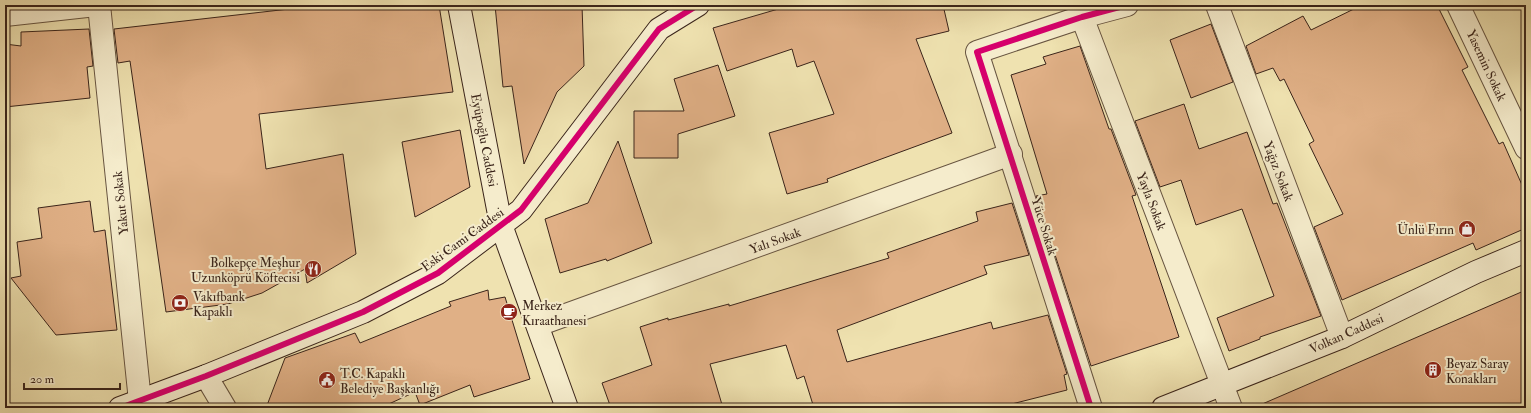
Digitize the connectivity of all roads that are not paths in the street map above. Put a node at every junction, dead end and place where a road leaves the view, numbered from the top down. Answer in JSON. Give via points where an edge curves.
{"nodes":[{"id":1,"x":98,"y":5,"type":"edge"},
{"id":2,"x":459,"y":5,"type":"edge"},
{"id":3,"x":698,"y":5,"type":"edge"},
{"id":4,"x":1127,"y":5,"type":"edge"},
{"id":5,"x":1217,"y":5,"type":"edge"},
{"id":6,"x":1458,"y":5,"type":"edge"},
{"id":7,"x":5,"y":15,"type":"edge"},
{"id":8,"x":1082,"y":17,"type":"junction"},
{"id":9,"x":1526,"y":148,"type":"edge"},
{"id":10,"x":1011,"y":154,"type":"junction"},
{"id":11,"x":500,"y":225,"type":"junction"},
{"id":12,"x":1526,"y":251,"type":"edge"},
{"id":13,"x":538,"y":326,"type":"junction"},
{"id":14,"x":1342,"y":337,"type":"junction"},
{"id":15,"x":206,"y":376,"type":"junction"},
{"id":16,"x":1222,"y":386,"type":"junction"},
{"id":17,"x":130,"y":405,"type":"edge"},
{"id":18,"x":225,"y":408,"type":"edge"},
{"id":19,"x":567,"y":408,"type":"edge"},
{"id":20,"x":1091,"y":408,"type":"edge"},
{"id":21,"x":1163,"y":408,"type":"edge"},
{"id":22,"x":1231,"y":408,"type":"edge"}],
"edges":[{"from":1,"to":7,"type":"street"},
{"from":1,"to":17,"type":"street","name":"Yakut Sokak"},
{"from":2,"to":11,"type":"street","name":"Eyüpoğlu Caddesi"},
{"from":3,"to":11,"type":"street","name":"Eski Cami Caddesi","via":[[659,29],[521,210]]},
{"from":4,"to":8,"type":"street"},
{"from":5,"to":14,"type":"street","name":"Yağız Sokak"},
{"from":6,"to":9,"type":"street","name":"Yasemin Sokak"},
{"from":8,"to":10,"type":"street","name":"Yüce Sokak","via":[[977,52]]},
{"from":8,"to":16,"type":"street","name":"Yayla Sokak"},
{"from":10,"to":13,"type":"street","name":"Yalı Sokak"},
{"from":10,"to":20,"type":"street","name":"Yüce Sokak"},
{"from":11,"to":13,"type":"street","name":"Eyüpoğlu Caddesi"},
{"from":11,"to":15,"type":"street","name":"Eski Cami Caddesi","via":[[438,273],[370,308]]},
{"from":12,"to":14,"type":"street","name":"Volkan Caddesi","via":[[1476,272]]},
{"from":13,"to":19,"type":"street","name":"Eyüpoğlu Caddesi"},
{"from":14,"to":16,"type":"street","name":"Volkan Caddesi"},
{"from":15,"to":17,"type":"street","name":"Eski Cami Caddesi"},
{"from":15,"to":18,"type":"street"},
{"from":16,"to":21,"type":"street","name":"Volkan Caddesi"},
{"from":16,"to":22,"type":"street","name":"Yayla Sokak"}]}
